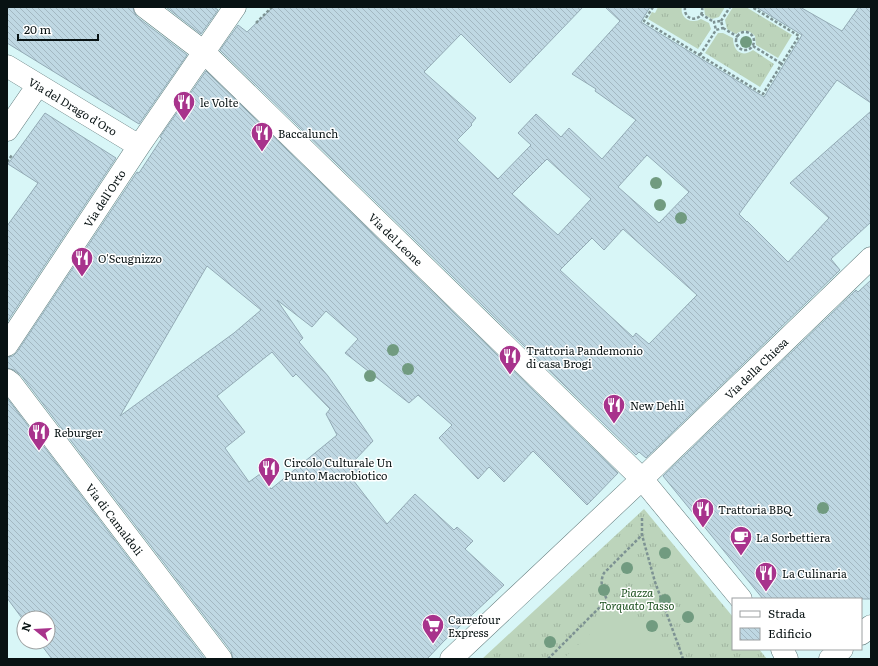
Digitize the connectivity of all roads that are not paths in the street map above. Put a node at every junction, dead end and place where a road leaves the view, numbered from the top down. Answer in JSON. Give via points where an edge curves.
{"nodes":[{"id":1,"x":145,"y":7,"type":"edge"},
{"id":2,"x":235,"y":7,"type":"edge"},
{"id":3,"x":204,"y":52,"type":"junction"},
{"id":4,"x":7,"y":66,"type":"edge"},
{"id":5,"x":38,"y":85,"type":"junction"},
{"id":6,"x":7,"y":130,"type":"edge"},
{"id":7,"x":139,"y":146,"type":"junction"},
{"id":8,"x":871,"y":258,"type":"edge"},
{"id":9,"x":7,"y":345,"type":"edge"},
{"id":10,"x":7,"y":380,"type":"edge"},
{"id":11,"x":642,"y":479,"type":"junction"},
{"id":12,"x":740,"y":598,"type":"edge"},
{"id":13,"x":871,"y":626,"type":"edge"},
{"id":14,"x":862,"y":633,"type":"edge"},
{"id":15,"x":782,"y":650,"type":"edge"},
{"id":16,"x":841,"y":650,"type":"edge"},
{"id":17,"x":222,"y":659,"type":"edge"},
{"id":18,"x":451,"y":659,"type":"edge"},
{"id":19,"x":787,"y":659,"type":"edge"},
{"id":20,"x":830,"y":659,"type":"edge"}],
"edges":[{"from":1,"to":3,"type":"street","name":"Via del Leone"},
{"from":2,"to":3,"type":"street","name":"Via dell'Orto"},
{"from":3,"to":7,"type":"street","name":"Via dell'Orto"},
{"from":3,"to":11,"type":"street","name":"Via del Leone"},
{"from":4,"to":5,"type":"street","name":"Via del Drago d'Oro"},
{"from":5,"to":6,"type":"street"},
{"from":5,"to":7,"type":"street","name":"Via del Drago d'Oro"},
{"from":7,"to":9,"type":"street","name":"Via dell'Orto"},
{"from":8,"to":11,"type":"street","name":"Via della Chiesa"},
{"from":10,"to":17,"type":"street","name":"Via di Camaldoli"},
{"from":11,"to":12,"type":"street"},
{"from":11,"to":18,"type":"street"},
{"from":13,"to":14,"type":"street"},
{"from":15,"to":19,"type":"street"},
{"from":16,"to":20,"type":"street"}]}
